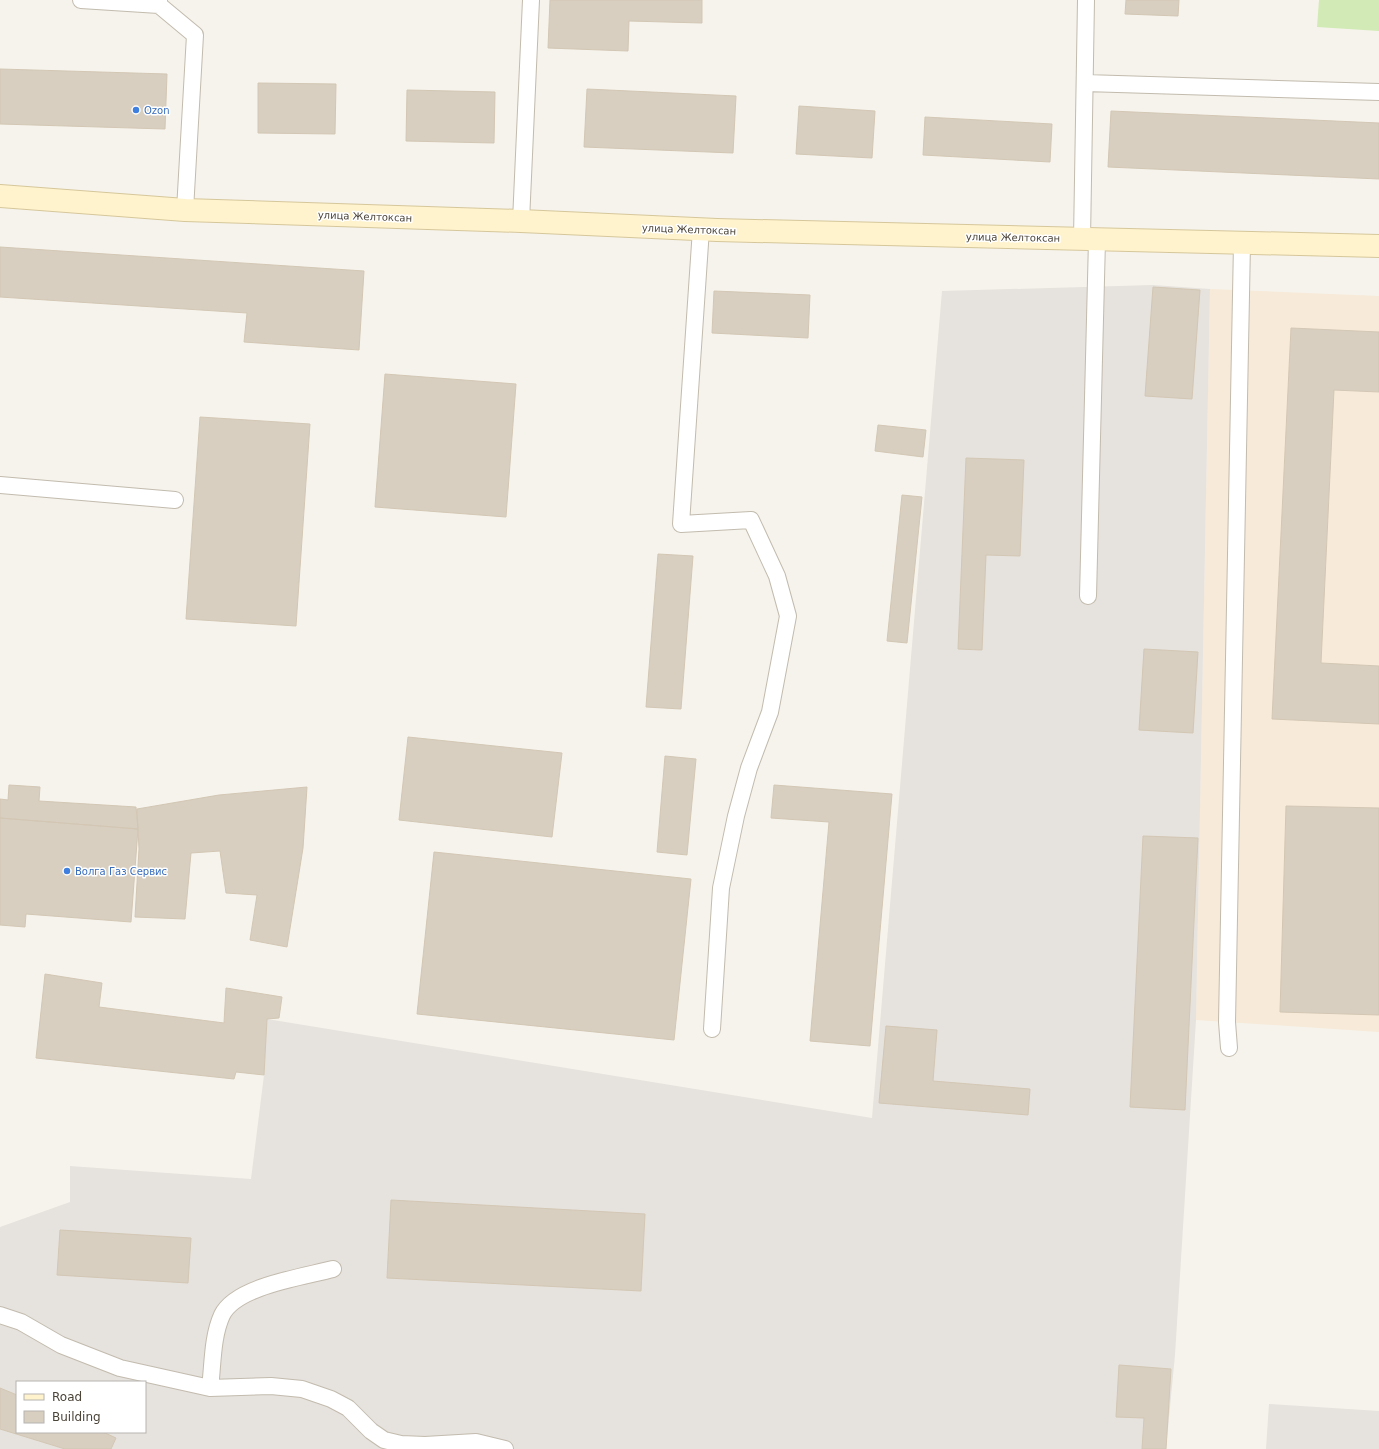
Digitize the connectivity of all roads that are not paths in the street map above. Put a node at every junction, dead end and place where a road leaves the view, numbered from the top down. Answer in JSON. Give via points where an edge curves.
{"nodes":[{"id":1,"x":81,"y":0,"type":"edge"},
{"id":2,"x":531,"y":0,"type":"edge"},
{"id":3,"x":1086,"y":0,"type":"edge"},
{"id":4,"x":159,"y":3,"type":"edge"},
{"id":5,"x":1085,"y":83,"type":"junction"},
{"id":6,"x":1379,"y":92,"type":"edge"},
{"id":7,"x":0,"y":196,"type":"edge"},
{"id":8,"x":185,"y":210,"type":"junction"},
{"id":9,"x":521,"y":221,"type":"junction"},
{"id":10,"x":701,"y":229,"type":"junction"},
{"id":11,"x":1090,"y":239,"type":"junction"},
{"id":12,"x":1242,"y":243,"type":"junction"},
{"id":13,"x":1379,"y":246,"type":"edge"},
{"id":14,"x":0,"y":485,"type":"edge"},
{"id":15,"x":175,"y":500,"type":"dead end"},
{"id":16,"x":1088,"y":596,"type":"dead end"},
{"id":17,"x":712,"y":1029,"type":"dead end"},
{"id":18,"x":1229,"y":1048,"type":"dead end"},
{"id":19,"x":333,"y":1269,"type":"dead end"},
{"id":20,"x":0,"y":1315,"type":"edge"},
{"id":21,"x":210,"y":1388,"type":"junction"},
{"id":22,"x":505,"y":1449,"type":"edge"}],
"edges":[{"from":1,"to":4,"type":"lane"},
{"from":2,"to":9,"type":"lane"},
{"from":3,"to":5,"type":"lane"},
{"from":4,"to":8,"type":"lane","via":[[195,35]]},
{"from":5,"to":6,"type":"lane"},
{"from":5,"to":11,"type":"lane"},
{"from":7,"to":8,"type":"street","name":"улица Желтоксан"},
{"from":8,"to":9,"type":"street","name":"улица Желтоксан"},
{"from":9,"to":10,"type":"street","name":"улица Желтоксан"},
{"from":10,"to":11,"type":"street","name":"улица Желтоксан"},
{"from":10,"to":17,"type":"lane","via":[[681,524],[751,520],[777,576],[788,616],[770,712],[749,768],[721,888]]},
{"from":11,"to":12,"type":"street","name":"улица Желтоксан"},
{"from":11,"to":16,"type":"lane"},
{"from":12,"to":13,"type":"street","name":"улица Желтоксан"},
{"from":12,"to":18,"type":"lane","via":[[1227,1014]]},
{"from":14,"to":15,"type":"lane"},
{"from":19,"to":21,"type":"lane","via":[[253,1290],[230,1305],[219,1323]]},
{"from":20,"to":21,"type":"lane","via":[[21,1322],[61,1345],[120,1368]]},
{"from":21,"to":22,"type":"lane","via":[[271,1386],[302,1389],[348,1408],[384,1440],[425,1445],[476,1442]]}]}
